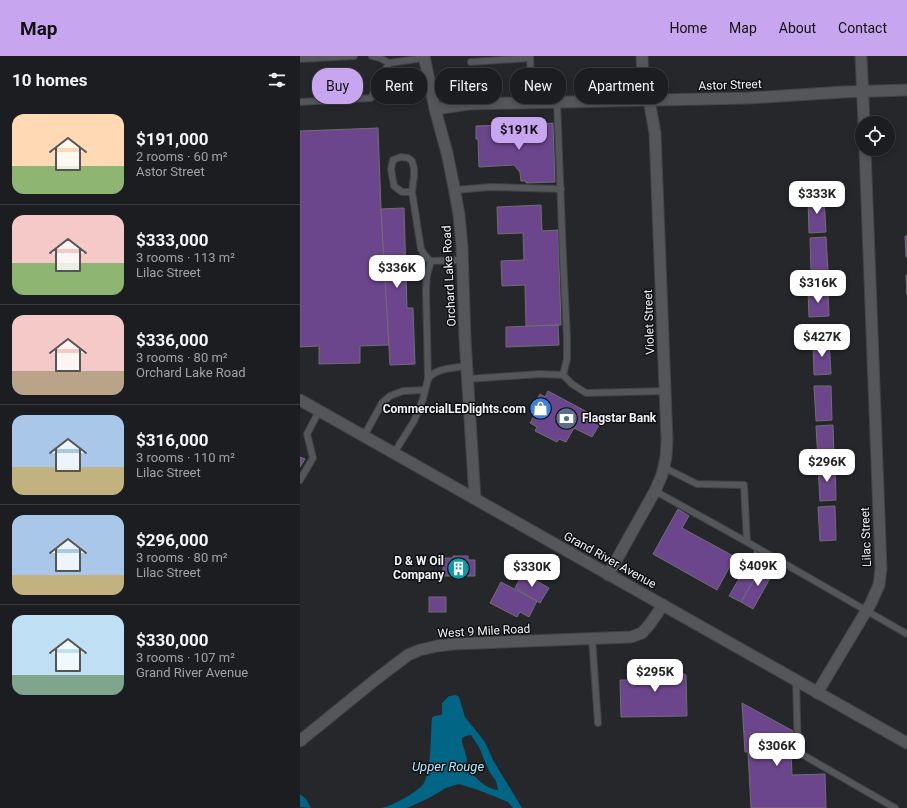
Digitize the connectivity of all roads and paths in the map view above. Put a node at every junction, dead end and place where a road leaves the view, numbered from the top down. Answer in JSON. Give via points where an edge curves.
{"nodes":[{"id":1,"x":354,"y":56,"type":"edge"},
{"id":2,"x":372,"y":56,"type":"edge"},
{"id":3,"x":642,"y":56,"type":"edge"},
{"id":4,"x":861,"y":56,"type":"edge"},
{"id":5,"x":424,"y":57,"type":"edge"},
{"id":6,"x":530,"y":57,"type":"edge"},
{"id":7,"x":300,"y":59,"type":"edge"},
{"id":8,"x":470,"y":62,"type":"dead end"},
{"id":9,"x":389,"y":63,"type":"junction"},
{"id":10,"x":530,"y":68,"type":"edge"},
{"id":11,"x":642,"y":68,"type":"edge"},
{"id":12,"x":907,"y":90,"type":"edge"},
{"id":13,"x":863,"y":91,"type":"junction"},
{"id":14,"x":668,"y":100,"type":"edge"},
{"id":15,"x":300,"y":102,"type":"edge"},
{"id":16,"x":510,"y":103,"type":"edge"},
{"id":17,"x":557,"y":104,"type":"edge"},
{"id":18,"x":650,"y":104,"type":"edge"},
{"id":19,"x":435,"y":109,"type":"junction"},
{"id":20,"x":864,"y":116,"type":"edge"},
{"id":21,"x":865,"y":156,"type":"edge"},
{"id":22,"x":560,"y":189,"type":"junction"},
{"id":23,"x":455,"y":190,"type":"junction"},
{"id":24,"x":412,"y":192,"type":"junction"},
{"id":25,"x":462,"y":260,"type":"junction"},
{"id":26,"x":431,"y":261,"type":"junction"},
{"id":27,"x":466,"y":366,"type":"junction"},
{"id":28,"x":562,"y":375,"type":"junction"},
{"id":29,"x":428,"y":378,"type":"junction"},
{"id":30,"x":467,"y":379,"type":"junction"},
{"id":31,"x":425,"y":390,"type":"junction"},
{"id":32,"x":665,"y":391,"type":"junction"},
{"id":33,"x":300,"y":400,"type":"edge"},
{"id":34,"x":319,"y":411,"type":"junction"},
{"id":35,"x":364,"y":436,"type":"junction"},
{"id":36,"x":394,"y":453,"type":"junction"},
{"id":37,"x":663,"y":467,"type":"junction"},
{"id":38,"x":300,"y":480,"type":"edge"},
{"id":39,"x":655,"y":491,"type":"junction"},
{"id":40,"x":475,"y":499,"type":"junction"},
{"id":41,"x":747,"y":542,"type":"junction"},
{"id":42,"x":608,"y":575,"type":"junction"},
{"id":43,"x":663,"y":605,"type":"junction"},
{"id":44,"x":866,"y":611,"type":"junction"},
{"id":45,"x":907,"y":634,"type":"edge"},
{"id":46,"x":592,"y":638,"type":"junction"},
{"id":47,"x":796,"y":681,"type":"junction"},
{"id":48,"x":817,"y":693,"type":"junction"},
{"id":49,"x":598,"y":723,"type":"dead end"},
{"id":50,"x":300,"y":742,"type":"edge"},
{"id":51,"x":907,"y":743,"type":"edge"},
{"id":52,"x":895,"y":808,"type":"edge"}],
"edges":[{"from":1,"to":7,"type":"lane"},
{"from":2,"to":9,"type":"lane"},
{"from":3,"to":11,"type":"street","name":"Violet Street"},
{"from":4,"to":13,"type":"street"},
{"from":5,"to":9,"type":"lane"},
{"from":5,"to":19,"type":"street","name":"Orchard Lake Road"},
{"from":6,"to":8,"type":"lane"},
{"from":6,"to":10,"type":"lane"},
{"from":9,"to":15,"type":"lane","via":[[372,98]]},
{"from":12,"to":13,"type":"street","name":"Astor Street"},
{"from":13,"to":14,"type":"street","name":"Astor Street"},
{"from":13,"to":20,"type":"street"},
{"from":16,"to":19,"type":"street","name":"Astor Street","via":[[469,104]]},
{"from":17,"to":22,"type":"lane"},
{"from":18,"to":32,"type":"street","name":"Violet Street","via":[[655,133]]},
{"from":19,"to":23,"type":"street","name":"Orchard Lake Road"},
{"from":21,"to":44,"type":"street","name":"Lilac Street","via":[[881,568],[878,585]]},
{"from":22,"to":23,"type":"lane","via":[[490,187]]},
{"from":22,"to":28,"type":"lane","via":[[567,337],[567,359]]},
{"from":23,"to":25,"type":"street","name":"Orchard Lake Road"},
{"from":24,"to":24,"type":"lane","via":[[412,161],[401,157],[393,160],[391,169],[394,186],[402,192]]},
{"from":24,"to":26,"type":"lane","via":[[421,249]]},
{"from":25,"to":26,"type":"lane"},
{"from":25,"to":27,"type":"street","name":"Orchard Lake Road"},
{"from":26,"to":29,"type":"lane","via":[[426,290]]},
{"from":27,"to":29,"type":"lane","via":[[437,371]]},
{"from":27,"to":30,"type":"street","name":"Orchard Lake Road"},
{"from":28,"to":30,"type":"lane"},
{"from":28,"to":32,"type":"lane","via":[[586,394]]},
{"from":29,"to":31,"type":"lane"},
{"from":30,"to":40,"type":"street","name":"Orchard Lake Road"},
{"from":31,"to":35,"type":"lane","via":[[403,391],[390,396],[382,403]]},
{"from":31,"to":36,"type":"lane","via":[[414,421]]},
{"from":32,"to":37,"type":"street","name":"Violet Street","via":[[667,440]]},
{"from":33,"to":34,"type":"street","name":"Grand River Avenue"},
{"from":34,"to":35,"type":"street","name":"Grand River Avenue"},
{"from":34,"to":38,"type":"lane","via":[[307,434],[313,458]]},
{"from":35,"to":36,"type":"street","name":"Grand River Avenue"},
{"from":36,"to":40,"type":"street","name":"Grand River Avenue"},
{"from":37,"to":39,"type":"street","name":"Violet Street"},
{"from":37,"to":41,"type":"lane","via":[[697,484],[744,485]]},
{"from":39,"to":41,"type":"lane"},
{"from":39,"to":42,"type":"street","name":"Violet Street"},
{"from":40,"to":42,"type":"street","name":"Grand River Avenue"},
{"from":41,"to":44,"type":"lane"},
{"from":42,"to":43,"type":"street","name":"Grand River Avenue"},
{"from":43,"to":46,"type":"street","name":"West 9 Mile Road","via":[[642,633],[631,637]]},
{"from":43,"to":47,"type":"street","name":"Grand River Avenue"},
{"from":44,"to":45,"type":"lane"},
{"from":44,"to":48,"type":"street","name":"Lilac Street"},
{"from":46,"to":49,"type":"lane"},
{"from":46,"to":50,"type":"street","name":"West 9 Mile Road","via":[[454,644],[420,650],[408,655],[380,676]]},
{"from":47,"to":48,"type":"street","name":"Grand River Avenue"},
{"from":47,"to":52,"type":"lane","via":[[798,752]]},
{"from":48,"to":51,"type":"street","name":"Grand River Avenue"}]}
